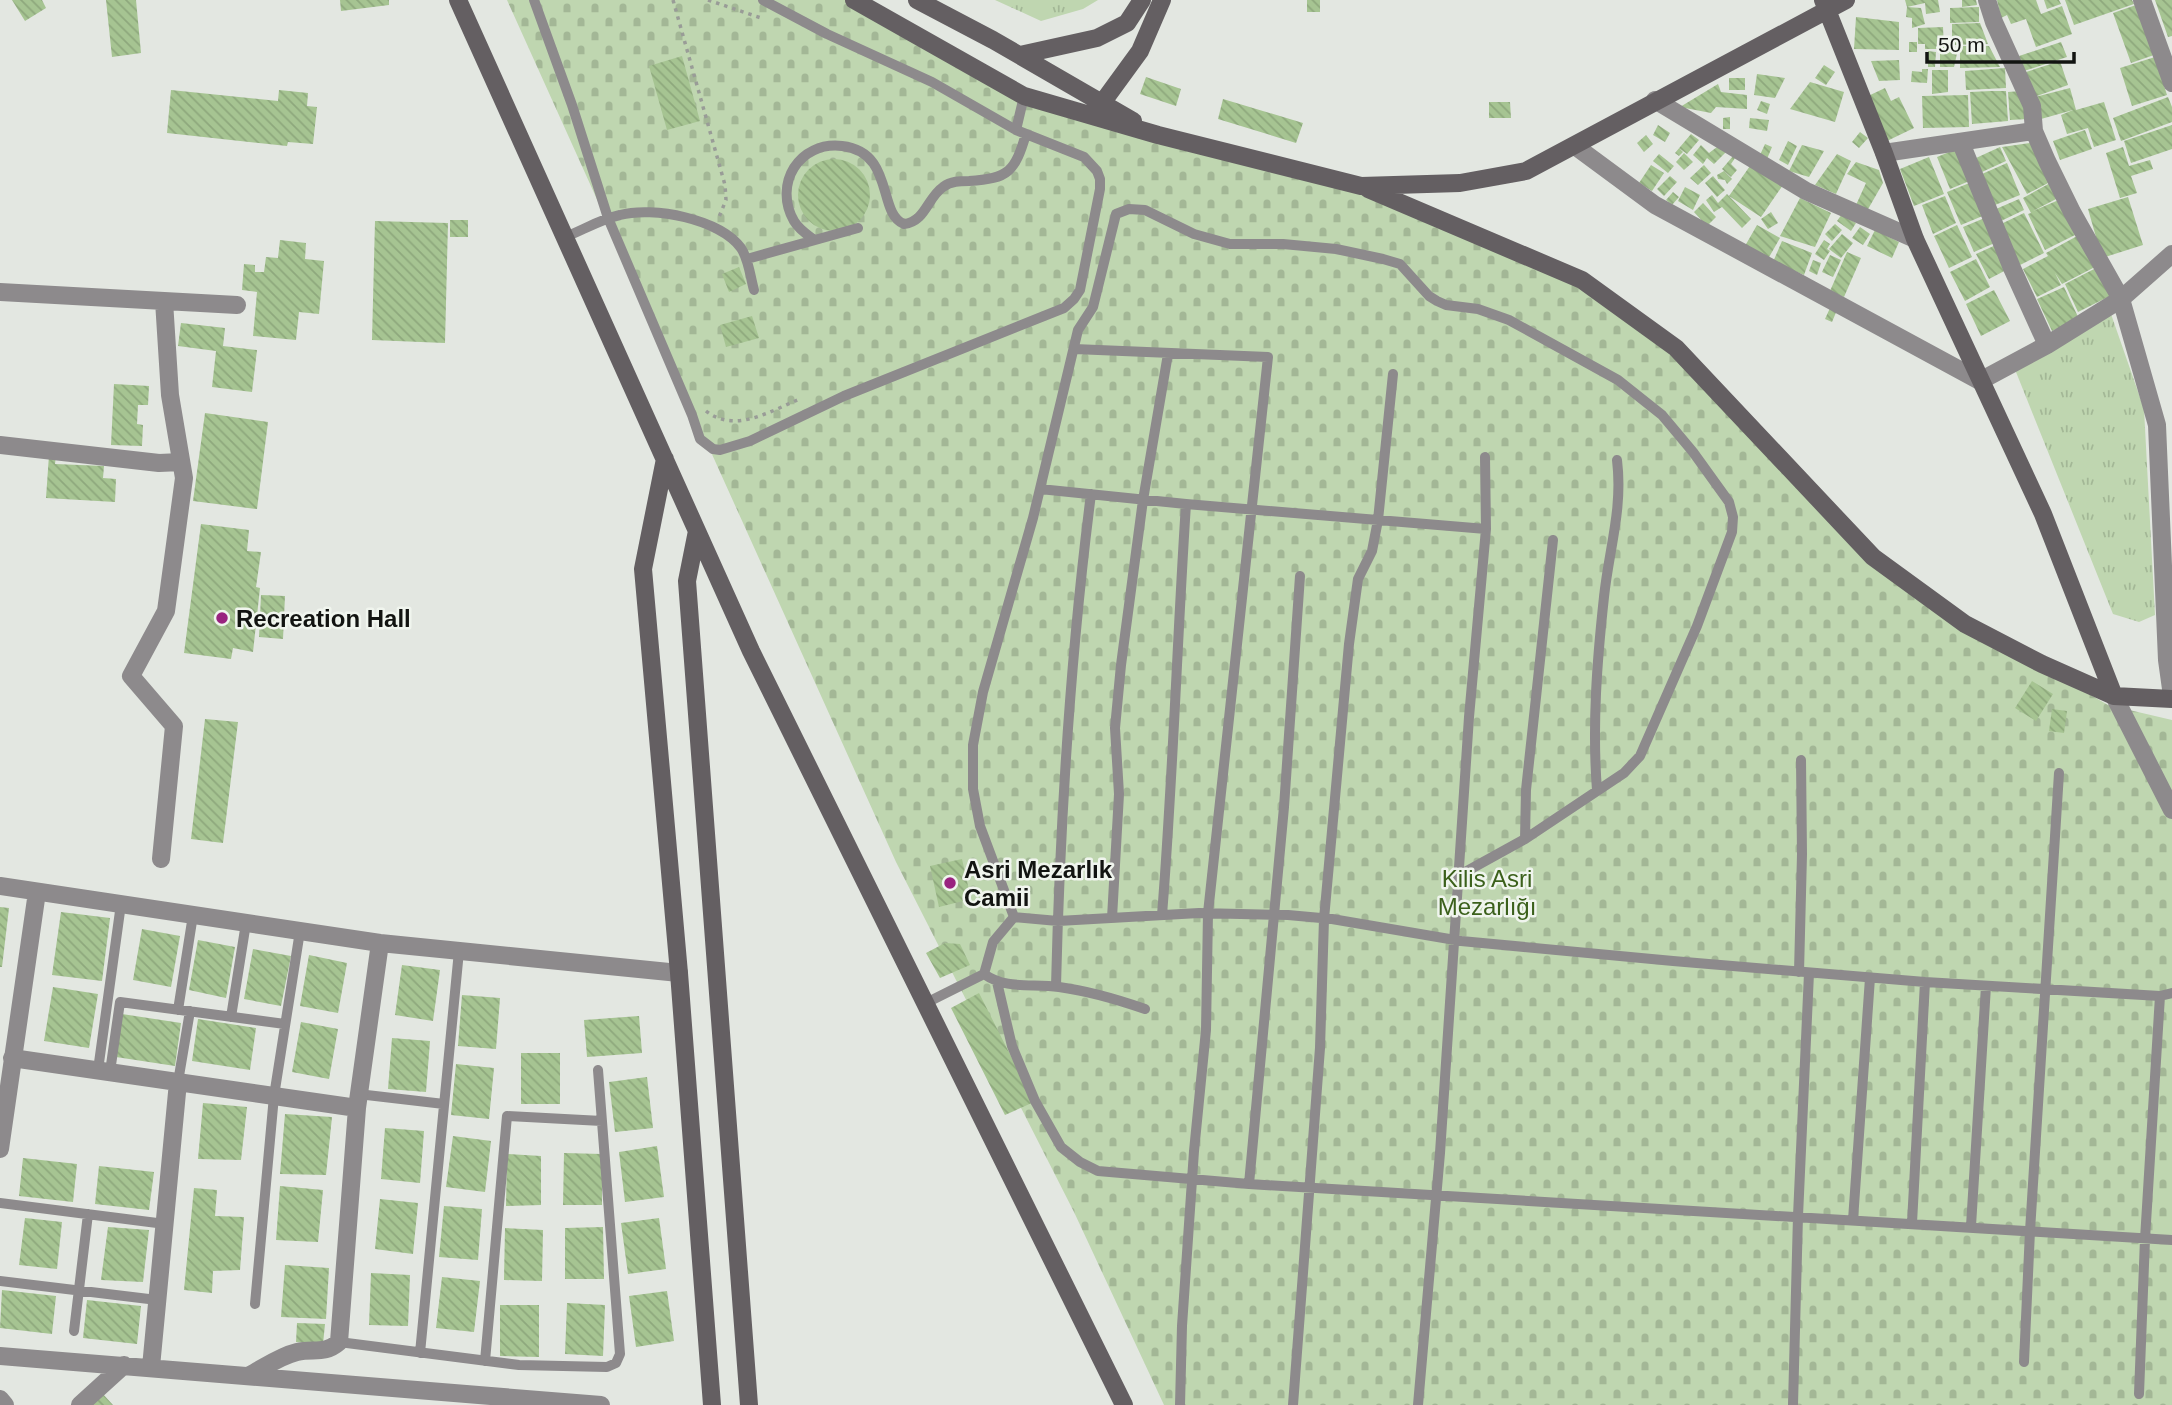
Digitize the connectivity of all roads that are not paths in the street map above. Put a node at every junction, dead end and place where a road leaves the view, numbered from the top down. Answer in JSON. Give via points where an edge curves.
{"nodes":[{"id":1,"x":458,"y":0,"type":"edge"},
{"id":2,"x":534,"y":0,"type":"edge"},
{"id":3,"x":763,"y":0,"type":"edge"},
{"id":4,"x":854,"y":0,"type":"edge"},
{"id":5,"x":917,"y":0,"type":"edge"},
{"id":6,"x":1142,"y":0,"type":"edge"},
{"id":7,"x":1162,"y":0,"type":"edge"},
{"id":8,"x":1846,"y":0,"type":"edge"},
{"id":9,"x":1987,"y":0,"type":"edge"},
{"id":10,"x":2142,"y":0,"type":"edge"},
{"id":11,"x":1825,"y":5,"type":"edge"},
{"id":12,"x":1020,"y":55,"type":"junction"},
{"id":13,"x":2172,"y":83,"type":"edge"},
{"id":14,"x":1024,"y":96,"type":"junction"},
{"id":15,"x":1656,"y":100,"type":"junction"},
{"id":16,"x":1097,"y":109,"type":"junction"},
{"id":17,"x":2034,"y":131,"type":"junction"},
{"id":18,"x":1021,"y":132,"type":"junction"},
{"id":19,"x":1961,"y":143,"type":"junction"},
{"id":20,"x":1575,"y":146,"type":"junction"},
{"id":21,"x":1884,"y":153,"type":"junction"},
{"id":22,"x":1362,"y":186,"type":"junction"},
{"id":23,"x":608,"y":218,"type":"junction"},
{"id":24,"x":858,"y":228,"type":"dead end"},
{"id":25,"x":565,"y":237,"type":"junction"},
{"id":26,"x":813,"y":239,"type":"junction"},
{"id":27,"x":1915,"y":239,"type":"junction"},
{"id":28,"x":2172,"y":254,"type":"edge"},
{"id":29,"x":747,"y":259,"type":"junction"},
{"id":30,"x":754,"y":290,"type":"dead end"},
{"id":31,"x":0,"y":292,"type":"edge"},
{"id":32,"x":2121,"y":299,"type":"junction"},
{"id":33,"x":163,"y":301,"type":"junction"},
{"id":34,"x":237,"y":305,"type":"dead end"},
{"id":35,"x":2047,"y":345,"type":"junction"},
{"id":36,"x":1074,"y":349,"type":"junction"},
{"id":37,"x":1168,"y":354,"type":"junction"},
{"id":38,"x":1393,"y":374,"type":"dead end"},
{"id":39,"x":1980,"y":381,"type":"junction"},
{"id":40,"x":0,"y":445,"type":"edge"},
{"id":41,"x":1485,"y":457,"type":"dead end"},
{"id":42,"x":665,"y":459,"type":"junction"},
{"id":43,"x":1617,"y":460,"type":"dead end"},
{"id":44,"x":181,"y":462,"type":"junction"},
{"id":45,"x":1040,"y":489,"type":"junction"},
{"id":46,"x":1091,"y":494,"type":"junction"},
{"id":47,"x":1143,"y":500,"type":"junction"},
{"id":48,"x":1186,"y":504,"type":"junction"},
{"id":49,"x":1252,"y":509,"type":"junction"},
{"id":50,"x":1378,"y":520,"type":"junction"},
{"id":51,"x":1486,"y":529,"type":"junction"},
{"id":52,"x":697,"y":531,"type":"junction"},
{"id":53,"x":1553,"y":540,"type":"dead end"},
{"id":54,"x":1300,"y":576,"type":"dead end"},
{"id":55,"x":2114,"y":696,"type":"junction"},
{"id":56,"x":2172,"y":698,"type":"edge"},
{"id":57,"x":1801,"y":760,"type":"dead end"},
{"id":58,"x":2059,"y":773,"type":"dead end"},
{"id":59,"x":1597,"y":790,"type":"junction"},
{"id":60,"x":2172,"y":810,"type":"edge"},
{"id":61,"x":1525,"y":839,"type":"junction"},
{"id":62,"x":161,"y":859,"type":"dead end"},
{"id":63,"x":1458,"y":876,"type":"junction"},
{"id":64,"x":0,"y":886,"type":"edge"},
{"id":65,"x":37,"y":892,"type":"junction"},
{"id":66,"x":121,"y":904,"type":"junction"},
{"id":67,"x":1208,"y":913,"type":"junction"},
{"id":68,"x":193,"y":915,"type":"junction"},
{"id":69,"x":1162,"y":915,"type":"junction"},
{"id":70,"x":1272,"y":915,"type":"junction"},
{"id":71,"x":1014,"y":917,"type":"junction"},
{"id":72,"x":1112,"y":918,"type":"junction"},
{"id":73,"x":1324,"y":919,"type":"junction"},
{"id":74,"x":1058,"y":921,"type":"junction"},
{"id":75,"x":246,"y":923,"type":"junction"},
{"id":76,"x":300,"y":931,"type":"junction"},
{"id":77,"x":1454,"y":940,"type":"junction"},
{"id":78,"x":380,"y":943,"type":"junction"},
{"id":79,"x":459,"y":951,"type":"junction"},
{"id":80,"x":679,"y":972,"type":"junction"},
{"id":81,"x":1804,"y":973,"type":"junction"},
{"id":82,"x":984,"y":974,"type":"junction"},
{"id":83,"x":1870,"y":978,"type":"junction"},
{"id":84,"x":997,"y":982,"type":"junction"},
{"id":85,"x":1925,"y":982,"type":"junction"},
{"id":86,"x":1056,"y":986,"type":"junction"},
{"id":87,"x":1986,"y":986,"type":"junction"},
{"id":88,"x":2044,"y":989,"type":"junction"},
{"id":89,"x":2172,"y":993,"type":"edge"},
{"id":90,"x":2160,"y":996,"type":"junction"},
{"id":91,"x":926,"y":1003,"type":"junction"},
{"id":92,"x":1144,"y":1009,"type":"dead end"},
{"id":93,"x":178,"y":1010,"type":"junction"},
{"id":94,"x":190,"y":1011,"type":"junction"},
{"id":95,"x":231,"y":1017,"type":"junction"},
{"id":96,"x":285,"y":1024,"type":"junction"},
{"id":97,"x":8,"y":1067,"type":"edge"},
{"id":98,"x":598,"y":1070,"type":"dead end"},
{"id":99,"x":104,"y":1071,"type":"junction"},
{"id":100,"x":178,"y":1082,"type":"junction"},
{"id":101,"x":274,"y":1096,"type":"junction"},
{"id":102,"x":357,"y":1101,"type":"junction"},
{"id":103,"x":444,"y":1104,"type":"junction"},
{"id":104,"x":602,"y":1121,"type":"junction"},
{"id":105,"x":0,"y":1149,"type":"edge"},
{"id":106,"x":1192,"y":1180,"type":"junction"},
{"id":107,"x":1249,"y":1184,"type":"junction"},
{"id":108,"x":1309,"y":1187,"type":"junction"},
{"id":109,"x":1436,"y":1195,"type":"junction"},
{"id":110,"x":0,"y":1203,"type":"edge"},
{"id":111,"x":88,"y":1214,"type":"junction"},
{"id":112,"x":1798,"y":1216,"type":"junction"},
{"id":113,"x":1853,"y":1220,"type":"junction"},
{"id":114,"x":1912,"y":1223,"type":"junction"},
{"id":115,"x":165,"y":1224,"type":"junction"},
{"id":116,"x":1972,"y":1226,"type":"junction"},
{"id":117,"x":2029,"y":1231,"type":"junction"},
{"id":118,"x":2145,"y":1238,"type":"junction"},
{"id":119,"x":2172,"y":1240,"type":"edge"},
{"id":120,"x":0,"y":1281,"type":"edge"},
{"id":121,"x":79,"y":1290,"type":"junction"},
{"id":122,"x":158,"y":1300,"type":"junction"},
{"id":123,"x":255,"y":1304,"type":"dead end"},
{"id":124,"x":74,"y":1331,"type":"dead end"},
{"id":125,"x":340,"y":1342,"type":"junction"},
{"id":126,"x":420,"y":1353,"type":"junction"},
{"id":127,"x":0,"y":1356,"type":"edge"},
{"id":128,"x":485,"y":1361,"type":"junction"},
{"id":129,"x":2024,"y":1362,"type":"dead end"},
{"id":130,"x":124,"y":1365,"type":"junction"},
{"id":131,"x":151,"y":1367,"type":"junction"},
{"id":132,"x":250,"y":1375,"type":"junction"},
{"id":133,"x":2139,"y":1394,"type":"dead end"},
{"id":134,"x":0,"y":1399,"type":"edge"},
{"id":135,"x":524,"y":1402,"type":"edge"},
{"id":136,"x":5,"y":1405,"type":"edge"},
{"id":137,"x":79,"y":1405,"type":"edge"},
{"id":138,"x":601,"y":1405,"type":"edge"},
{"id":139,"x":712,"y":1405,"type":"edge"},
{"id":140,"x":749,"y":1405,"type":"edge"},
{"id":141,"x":1124,"y":1405,"type":"edge"},
{"id":142,"x":1180,"y":1405,"type":"edge"},
{"id":143,"x":1293,"y":1405,"type":"edge"},
{"id":144,"x":1418,"y":1405,"type":"edge"},
{"id":145,"x":1793,"y":1405,"type":"edge"}],
"edges":[{"from":1,"to":25,"type":"street"},
{"from":2,"to":23,"type":"lane"},
{"from":3,"to":18,"type":"lane","via":[[932,82]]},
{"from":4,"to":14,"type":"street"},
{"from":5,"to":12,"type":"street"},
{"from":6,"to":12,"type":"street","via":[[1127,23],[1097,38]]},
{"from":7,"to":16,"type":"street","via":[[1140,51]]},
{"from":8,"to":11,"type":"street"},
{"from":9,"to":17,"type":"street","via":[[2032,106]]},
{"from":10,"to":13,"type":"street"},
{"from":11,"to":15,"type":"street"},
{"from":11,"to":21,"type":"street"},
{"from":12,"to":16,"type":"street"},
{"from":14,"to":16,"type":"street"},
{"from":14,"to":18,"type":"lane"},
{"from":15,"to":20,"type":"street"},
{"from":15,"to":27,"type":"street","via":[[1807,191]]},
{"from":16,"to":22,"type":"street","via":[[1157,135]]},
{"from":17,"to":19,"type":"street"},
{"from":17,"to":32,"type":"street","via":[[2072,212]]},
{"from":18,"to":23,"type":"lane","via":[[1084,157],[1100,179],[1080,290],[1070,304],[720,450],[700,439]]},
{"from":18,"to":26,"type":"lane","via":[[1018,160],[1011,171],[1000,177],[945,185],[919,218],[904,224],[893,216],[882,178],[868,157],[844,146],[811,151],[790,171],[786,194],[796,225]]},
{"from":19,"to":21,"type":"street"},
{"from":19,"to":35,"type":"street"},
{"from":20,"to":22,"type":"street","via":[[1526,171],[1460,183]]},
{"from":20,"to":39,"type":"street","via":[[1655,205]]},
{"from":21,"to":27,"type":"street"},
{"from":22,"to":55,"type":"street","via":[[1582,279],[1676,348],[1873,557],[1965,624]]},
{"from":23,"to":25,"type":"lane"},
{"from":23,"to":29,"type":"lane","via":[[636,212],[683,216],[722,232],[737,243]]},
{"from":24,"to":26,"type":"lane"},
{"from":25,"to":42,"type":"street"},
{"from":26,"to":29,"type":"lane"},
{"from":27,"to":39,"type":"street"},
{"from":28,"to":32,"type":"street"},
{"from":29,"to":30,"type":"lane"},
{"from":31,"to":33,"type":"street"},
{"from":32,"to":35,"type":"street"},
{"from":32,"to":56,"type":"street","via":[[2157,425]]},
{"from":33,"to":34,"type":"street"},
{"from":33,"to":44,"type":"street"},
{"from":35,"to":39,"type":"street"},
{"from":36,"to":37,"type":"lane"},
{"from":36,"to":45,"type":"lane"},
{"from":36,"to":59,"type":"lane","via":[[1078,330],[1094,307],[1116,214],[1137,209],[1217,242],[1336,249],[1400,264],[1437,301],[1509,320],[1591,363],[1644,398],[1715,482],[1729,502],[1733,525],[1697,626],[1645,747],[1624,773]]},
{"from":37,"to":47,"type":"lane"},
{"from":37,"to":49,"type":"lane","via":[[1268,357]]},
{"from":38,"to":50,"type":"lane"},
{"from":39,"to":55,"type":"street","via":[[2043,514]]},
{"from":40,"to":44,"type":"street"},
{"from":41,"to":51,"type":"lane"},
{"from":42,"to":52,"type":"street"},
{"from":42,"to":80,"type":"street","via":[[643,569]]},
{"from":43,"to":59,"type":"lane","via":[[1619,511],[1604,597],[1595,706]]},
{"from":44,"to":62,"type":"street","via":[[184,478],[166,611],[131,676],[174,726]]},
{"from":45,"to":46,"type":"lane"},
{"from":45,"to":71,"type":"lane","via":[[983,692],[973,745],[973,789],[980,827]]},
{"from":46,"to":47,"type":"lane"},
{"from":46,"to":74,"type":"lane","via":[[1070,680]]},
{"from":47,"to":48,"type":"lane"},
{"from":47,"to":72,"type":"lane","via":[[1115,728],[1119,794]]},
{"from":48,"to":49,"type":"lane"},
{"from":48,"to":69,"type":"lane"},
{"from":49,"to":50,"type":"lane"},
{"from":49,"to":67,"type":"lane"},
{"from":50,"to":51,"type":"lane"},
{"from":50,"to":73,"type":"lane","via":[[1372,551],[1357,579]]},
{"from":51,"to":63,"type":"lane"},
{"from":52,"to":91,"type":"street","via":[[751,651]]},
{"from":52,"to":140,"type":"street","via":[[687,581]]},
{"from":53,"to":61,"type":"lane","via":[[1526,790]]},
{"from":54,"to":70,"type":"lane"},
{"from":55,"to":56,"type":"street"},
{"from":55,"to":60,"type":"street"},
{"from":57,"to":81,"type":"lane"},
{"from":58,"to":88,"type":"lane"},
{"from":59,"to":61,"type":"lane"},
{"from":61,"to":63,"type":"lane"},
{"from":63,"to":77,"type":"lane"},
{"from":64,"to":65,"type":"street"},
{"from":65,"to":66,"type":"street"},
{"from":65,"to":97,"type":"street"},
{"from":66,"to":68,"type":"street"},
{"from":66,"to":99,"type":"lane"},
{"from":67,"to":69,"type":"lane"},
{"from":67,"to":70,"type":"lane"},
{"from":67,"to":106,"type":"lane","via":[[1206,1030]]},
{"from":68,"to":75,"type":"street"},
{"from":68,"to":93,"type":"lane"},
{"from":69,"to":72,"type":"lane"},
{"from":70,"to":73,"type":"lane"},
{"from":70,"to":107,"type":"lane"},
{"from":71,"to":74,"type":"lane"},
{"from":71,"to":82,"type":"lane","via":[[993,942]]},
{"from":72,"to":74,"type":"lane"},
{"from":73,"to":77,"type":"lane"},
{"from":73,"to":108,"type":"lane"},
{"from":74,"to":86,"type":"lane"},
{"from":75,"to":76,"type":"street"},
{"from":75,"to":95,"type":"lane"},
{"from":76,"to":78,"type":"street"},
{"from":76,"to":96,"type":"lane"},
{"from":77,"to":81,"type":"lane"},
{"from":77,"to":109,"type":"lane"},
{"from":78,"to":79,"type":"street"},
{"from":78,"to":102,"type":"street"},
{"from":79,"to":80,"type":"street"},
{"from":79,"to":103,"type":"lane"},
{"from":80,"to":139,"type":"street"},
{"from":81,"to":83,"type":"lane"},
{"from":81,"to":112,"type":"lane"},
{"from":82,"to":84,"type":"lane"},
{"from":82,"to":91,"type":"lane"},
{"from":83,"to":85,"type":"lane"},
{"from":83,"to":113,"type":"lane"},
{"from":84,"to":86,"type":"lane"},
{"from":84,"to":106,"type":"lane","via":[[1022,1074],[1061,1147],[1098,1171]]},
{"from":85,"to":87,"type":"lane"},
{"from":85,"to":114,"type":"lane"},
{"from":86,"to":92,"type":"lane"},
{"from":87,"to":88,"type":"lane"},
{"from":87,"to":116,"type":"lane"},
{"from":88,"to":90,"type":"lane"},
{"from":88,"to":117,"type":"lane"},
{"from":89,"to":90,"type":"lane"},
{"from":90,"to":118,"type":"lane"},
{"from":91,"to":141,"type":"street"},
{"from":93,"to":94,"type":"lane"},
{"from":93,"to":99,"type":"lane","via":[[120,1002]]},
{"from":94,"to":95,"type":"lane"},
{"from":94,"to":100,"type":"lane"},
{"from":95,"to":96,"type":"lane"},
{"from":96,"to":101,"type":"lane"},
{"from":97,"to":99,"type":"street"},
{"from":97,"to":105,"type":"street"},
{"from":98,"to":104,"type":"lane"},
{"from":99,"to":100,"type":"street"},
{"from":100,"to":101,"type":"street"},
{"from":100,"to":115,"type":"street"},
{"from":101,"to":102,"type":"street"},
{"from":101,"to":123,"type":"lane"},
{"from":102,"to":103,"type":"lane"},
{"from":102,"to":125,"type":"street"},
{"from":103,"to":126,"type":"lane"},
{"from":104,"to":128,"type":"lane","via":[[507,1116]]},
{"from":104,"to":128,"type":"lane","via":[[619,1359],[607,1367]]},
{"from":106,"to":107,"type":"lane"},
{"from":106,"to":142,"type":"lane"},
{"from":107,"to":108,"type":"lane"},
{"from":108,"to":109,"type":"lane"},
{"from":108,"to":143,"type":"lane"},
{"from":109,"to":112,"type":"lane"},
{"from":109,"to":144,"type":"lane"},
{"from":110,"to":111,"type":"lane"},
{"from":111,"to":115,"type":"lane"},
{"from":111,"to":121,"type":"lane"},
{"from":112,"to":113,"type":"lane"},
{"from":112,"to":145,"type":"lane"},
{"from":113,"to":114,"type":"lane"},
{"from":114,"to":116,"type":"lane"},
{"from":115,"to":122,"type":"street"},
{"from":116,"to":117,"type":"lane"},
{"from":117,"to":118,"type":"lane"},
{"from":117,"to":129,"type":"lane"},
{"from":118,"to":119,"type":"lane"},
{"from":118,"to":133,"type":"lane"},
{"from":120,"to":121,"type":"lane"},
{"from":121,"to":122,"type":"lane"},
{"from":121,"to":124,"type":"lane"},
{"from":122,"to":131,"type":"street"},
{"from":125,"to":126,"type":"lane"},
{"from":125,"to":132,"type":"street","via":[[330,1350],[282,1357]]},
{"from":126,"to":128,"type":"lane"},
{"from":127,"to":130,"type":"street"},
{"from":130,"to":131,"type":"street"},
{"from":130,"to":137,"type":"street"},
{"from":131,"to":132,"type":"street"},
{"from":132,"to":135,"type":"street"},
{"from":134,"to":136,"type":"street"},
{"from":135,"to":138,"type":"street"}]}
